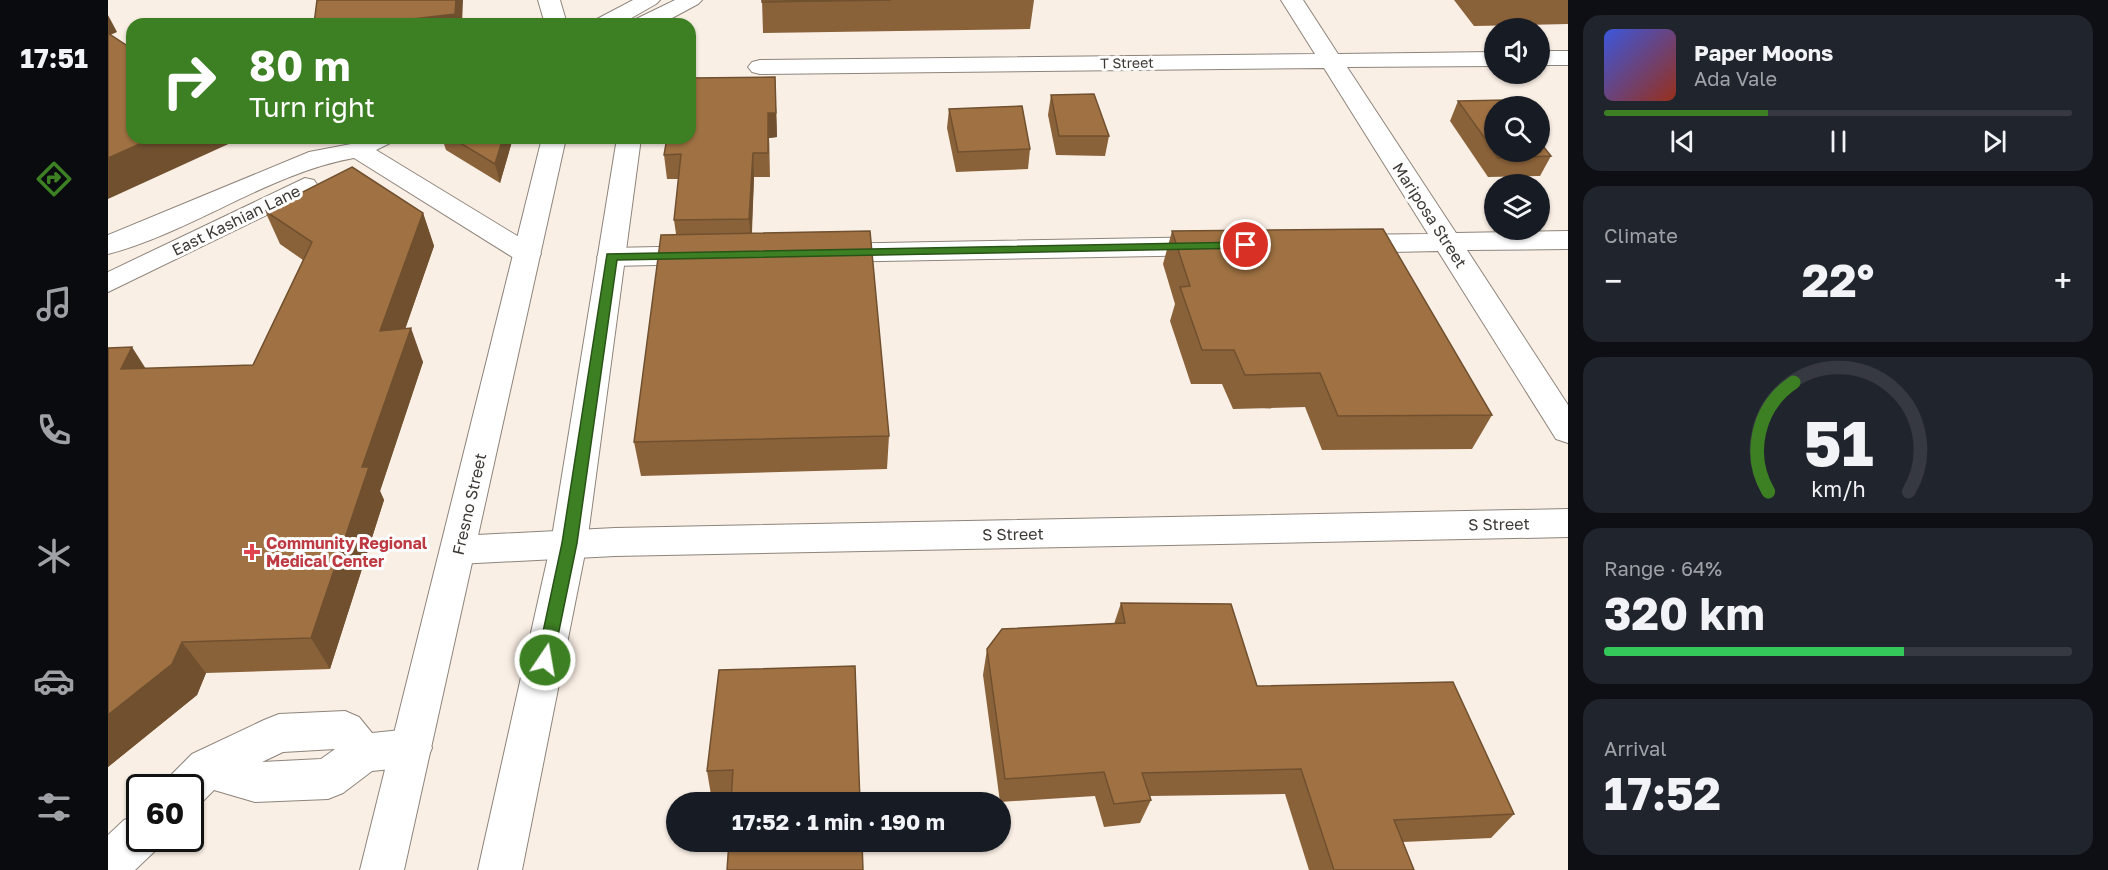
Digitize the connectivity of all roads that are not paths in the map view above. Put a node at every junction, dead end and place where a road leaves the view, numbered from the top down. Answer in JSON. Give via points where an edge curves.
{"nodes":[{"id":1,"x":549,"y":0,"type":"edge"},
{"id":2,"x":649,"y":0,"type":"edge"},
{"id":3,"x":691,"y":0,"type":"edge"},
{"id":4,"x":1292,"y":0,"type":"edge"},
{"id":5,"x":618,"y":15,"type":"edge"},
{"id":6,"x":554,"y":18,"type":"edge"},
{"id":7,"x":656,"y":18,"type":"edge"},
{"id":8,"x":1484,"y":58,"type":"edge"},
{"id":9,"x":1550,"y":58,"type":"edge"},
{"id":10,"x":1568,"y":58,"type":"edge"},
{"id":11,"x":1331,"y":61,"type":"junction"},
{"id":12,"x":760,"y":67,"type":"dead end"},
{"id":13,"x":369,"y":144,"type":"edge"},
{"id":14,"x":553,"y":144,"type":"edge"},
{"id":15,"x":628,"y":144,"type":"edge"},
{"id":16,"x":1568,"y":240,"type":"edge"},
{"id":17,"x":1447,"y":242,"type":"junction"},
{"id":18,"x":1317,"y":244,"type":"edge"},
{"id":19,"x":108,"y":245,"type":"edge"},
{"id":20,"x":1234,"y":246,"type":"edge"},
{"id":21,"x":527,"y":254,"type":"junction"},
{"id":22,"x":794,"y":254,"type":"edge"},
{"id":23,"x":734,"y":255,"type":"edge"},
{"id":24,"x":612,"y":257,"type":"junction"},
{"id":25,"x":108,"y":283,"type":"edge"},
{"id":26,"x":1568,"y":431,"type":"edge"},
{"id":27,"x":1568,"y":523,"type":"edge"},
{"id":28,"x":569,"y":543,"type":"junction"},
{"id":29,"x":458,"y":550,"type":"junction"},
{"id":30,"x":411,"y":748,"type":"junction"},
{"id":31,"x":204,"y":778,"type":"edge"},
{"id":32,"x":126,"y":849,"type":"edge"},
{"id":33,"x":108,"y":866,"type":"edge"},
{"id":34,"x":382,"y":870,"type":"edge"},
{"id":35,"x":500,"y":870,"type":"edge"}],
"edges":[{"from":1,"to":6,"type":"street"},
{"from":2,"to":5,"type":"street"},
{"from":3,"to":7,"type":"street"},
{"from":4,"to":11,"type":"street","name":"Mariposa Street"},
{"from":8,"to":11,"type":"street","name":"T Street"},
{"from":9,"to":10,"type":"street"},
{"from":11,"to":12,"type":"street","name":"T Street"},
{"from":11,"to":17,"type":"street","name":"Mariposa Street"},
{"from":13,"to":19,"type":"street","name":"East Kashian Lane","via":[[318,157]]},
{"from":13,"to":21,"type":"street"},
{"from":13,"to":25,"type":"street","name":"East Kashian Lane","via":[[339,169]]},
{"from":14,"to":21,"type":"street","name":"Fresno Street"},
{"from":15,"to":24,"type":"street"},
{"from":16,"to":17,"type":"street"},
{"from":17,"to":18,"type":"street"},
{"from":17,"to":26,"type":"street","name":"Mariposa Street"},
{"from":20,"to":22,"type":"street"},
{"from":21,"to":29,"type":"street","name":"Fresno Street"},
{"from":23,"to":24,"type":"street"},
{"from":24,"to":28,"type":"street"},
{"from":27,"to":28,"type":"street","name":"S Street"},
{"from":28,"to":29,"type":"street","name":"S Street"},
{"from":28,"to":35,"type":"street"},
{"from":29,"to":30,"type":"street","name":"Fresno Street"},
{"from":30,"to":31,"type":"street","via":[[363,753],[328,779],[255,782]]},
{"from":30,"to":34,"type":"street","name":"Fresno Street"},
{"from":32,"to":33,"type":"street"}]}
